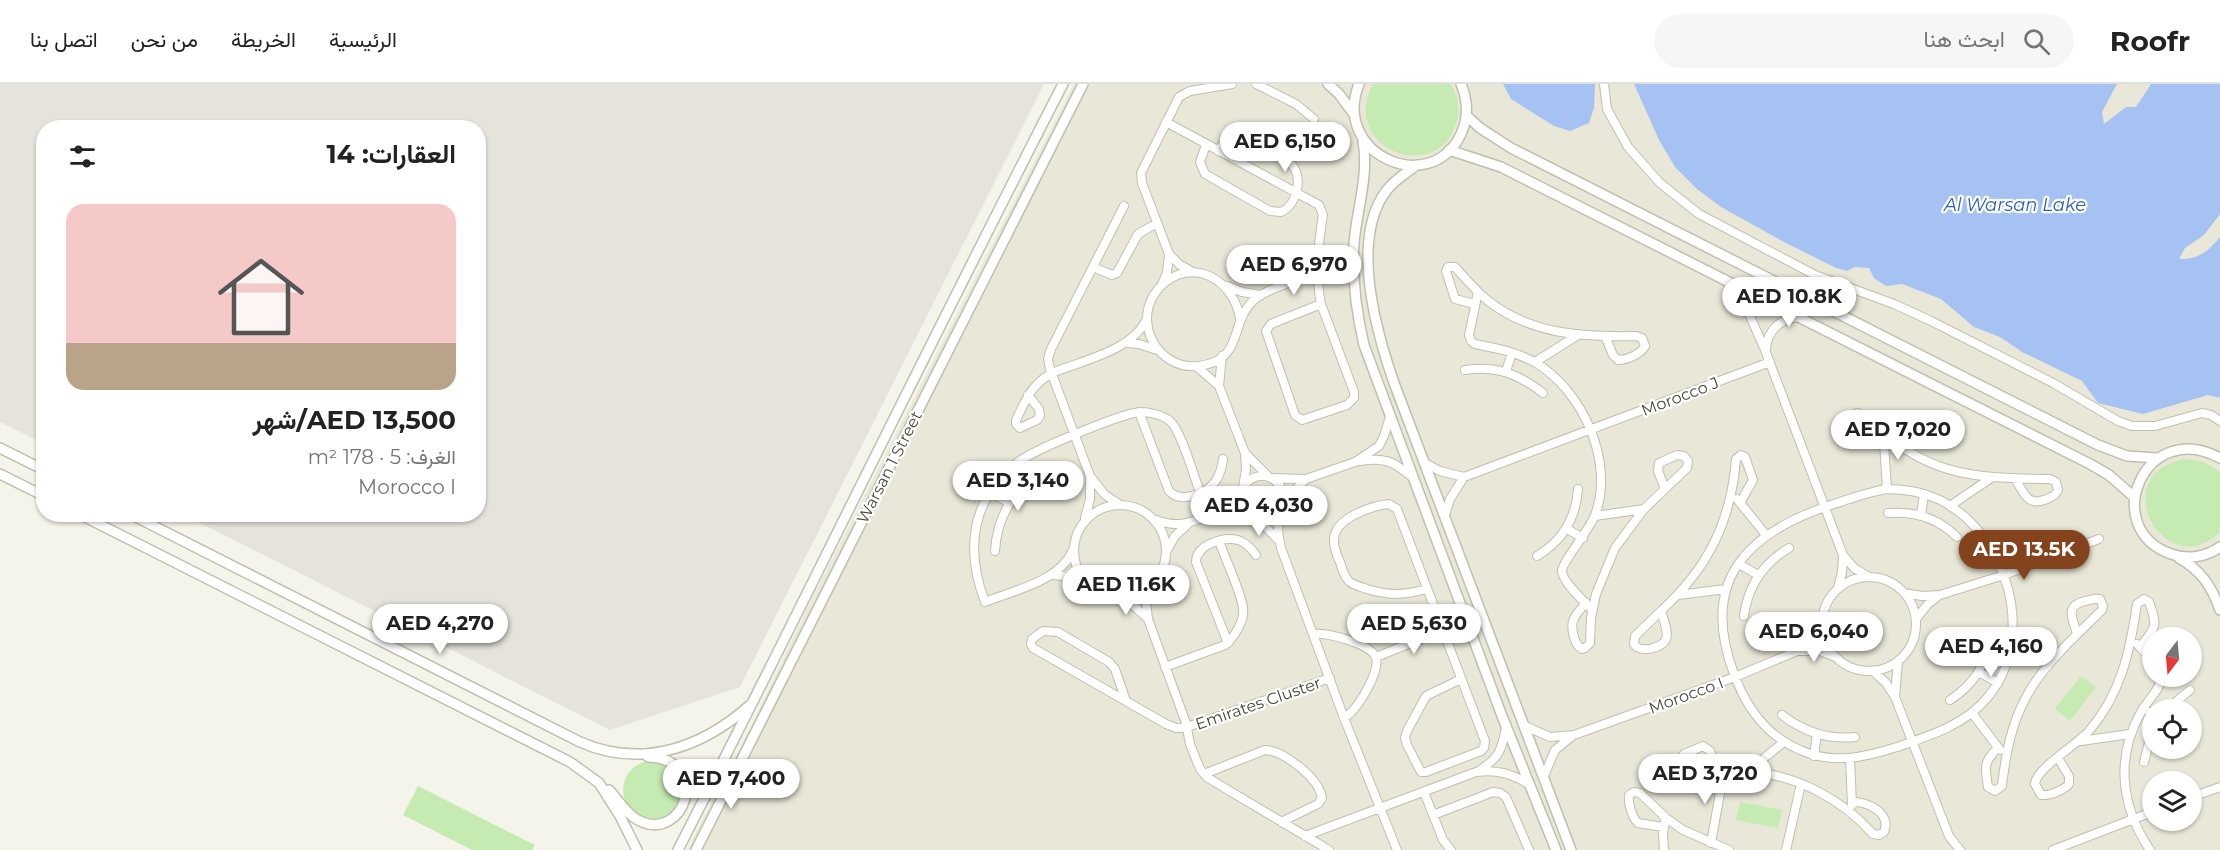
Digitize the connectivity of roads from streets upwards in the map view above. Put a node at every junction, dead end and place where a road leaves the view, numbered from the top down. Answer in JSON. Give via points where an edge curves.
{"nodes":[{"id":1,"x":1063,"y":84,"type":"edge"},
{"id":2,"x":1083,"y":84,"type":"edge"},
{"id":3,"x":1232,"y":84,"type":"edge"},
{"id":4,"x":1256,"y":84,"type":"edge"},
{"id":5,"x":1328,"y":84,"type":"edge"},
{"id":6,"x":1359,"y":84,"type":"edge"},
{"id":7,"x":1461,"y":84,"type":"edge"},
{"id":8,"x":1604,"y":84,"type":"edge"},
{"id":9,"x":1354,"y":116,"type":"junction"},
{"id":10,"x":1467,"y":116,"type":"junction"},
{"id":11,"x":1314,"y":119,"type":"dead end"},
{"id":12,"x":1166,"y":122,"type":"junction"},
{"id":13,"x":1364,"y":141,"type":"junction"},
{"id":14,"x":1206,"y":145,"type":"junction"},
{"id":15,"x":1449,"y":150,"type":"junction"},
{"id":16,"x":1218,"y":151,"type":"junction"},
{"id":17,"x":1417,"y":165,"type":"junction"},
{"id":18,"x":1296,"y":194,"type":"junction"},
{"id":19,"x":1124,"y":206,"type":"dead end"},
{"id":20,"x":1157,"y":223,"type":"junction"},
{"id":21,"x":1169,"y":254,"type":"junction"},
{"id":22,"x":1093,"y":267,"type":"junction"},
{"id":23,"x":1193,"y":273,"type":"junction"},
{"id":24,"x":1317,"y":273,"type":"junction"},
{"id":25,"x":1726,"y":281,"type":"junction"},
{"id":26,"x":1161,"y":285,"type":"junction"},
{"id":27,"x":1225,"y":285,"type":"junction"},
{"id":28,"x":1478,"y":292,"type":"junction"},
{"id":29,"x":1261,"y":295,"type":"junction"},
{"id":30,"x":1321,"y":304,"type":"junction"},
{"id":31,"x":1475,"y":304,"type":"junction"},
{"id":32,"x":1798,"y":317,"type":"junction"},
{"id":33,"x":1240,"y":319,"type":"junction"},
{"id":34,"x":1146,"y":320,"type":"junction"},
{"id":35,"x":1578,"y":335,"type":"junction"},
{"id":36,"x":1605,"y":336,"type":"junction"},
{"id":37,"x":1126,"y":344,"type":"junction"},
{"id":38,"x":1158,"y":350,"type":"junction"},
{"id":39,"x":1765,"y":350,"type":"junction"},
{"id":40,"x":1512,"y":352,"type":"junction"},
{"id":41,"x":1222,"y":356,"type":"junction"},
{"id":42,"x":1535,"y":362,"type":"junction"},
{"id":43,"x":1770,"y":362,"type":"junction"},
{"id":44,"x":1196,"y":366,"type":"junction"},
{"id":45,"x":1464,"y":370,"type":"dead end"},
{"id":46,"x":1506,"y":371,"type":"junction"},
{"id":47,"x":1052,"y":373,"type":"junction"},
{"id":48,"x":1219,"y":386,"type":"junction"},
{"id":49,"x":1543,"y":393,"type":"dead end"},
{"id":50,"x":1028,"y":395,"type":"dead end"},
{"id":51,"x":1139,"y":412,"type":"junction"},
{"id":52,"x":1390,"y":417,"type":"junction"},
{"id":53,"x":2220,"y":421,"type":"edge"},
{"id":54,"x":1589,"y":431,"type":"junction"},
{"id":55,"x":1075,"y":435,"type":"junction"},
{"id":56,"x":1884,"y":435,"type":"junction"},
{"id":57,"x":1884,"y":445,"type":"junction"},
{"id":58,"x":0,"y":448,"type":"edge"},
{"id":59,"x":1245,"y":453,"type":"junction"},
{"id":60,"x":2157,"y":458,"type":"junction"},
{"id":61,"x":2220,"y":458,"type":"edge"},
{"id":62,"x":1222,"y":459,"type":"dead end"},
{"id":63,"x":1355,"y":462,"type":"junction"},
{"id":64,"x":1425,"y":463,"type":"junction"},
{"id":65,"x":36,"y":466,"type":"edge"},
{"id":66,"x":1040,"y":472,"type":"dead end"},
{"id":67,"x":0,"y":474,"type":"edge"},
{"id":68,"x":1090,"y":476,"type":"junction"},
{"id":69,"x":1411,"y":476,"type":"junction"},
{"id":70,"x":1271,"y":477,"type":"junction"},
{"id":71,"x":1464,"y":477,"type":"junction"},
{"id":72,"x":1991,"y":478,"type":"junction"},
{"id":73,"x":1306,"y":479,"type":"junction"},
{"id":74,"x":2015,"y":479,"type":"junction"},
{"id":75,"x":1578,"y":489,"type":"dead end"},
{"id":76,"x":1665,"y":489,"type":"junction"},
{"id":77,"x":1887,"y":489,"type":"junction"},
{"id":78,"x":1241,"y":490,"type":"junction"},
{"id":79,"x":36,"y":492,"type":"edge"},
{"id":80,"x":990,"y":492,"type":"junction"},
{"id":81,"x":1200,"y":492,"type":"junction"},
{"id":82,"x":1732,"y":494,"type":"junction"},
{"id":83,"x":1924,"y":494,"type":"junction"},
{"id":84,"x":2134,"y":497,"type":"junction"},
{"id":85,"x":1009,"y":503,"type":"junction"},
{"id":86,"x":1740,"y":503,"type":"junction"},
{"id":87,"x":1119,"y":504,"type":"junction"},
{"id":88,"x":1282,"y":504,"type":"junction"},
{"id":89,"x":1950,"y":506,"type":"junction"},
{"id":90,"x":1824,"y":507,"type":"junction"},
{"id":91,"x":1644,"y":509,"type":"junction"},
{"id":92,"x":1888,"y":513,"type":"dead end"},
{"id":93,"x":1218,"y":514,"type":"junction"},
{"id":94,"x":1445,"y":515,"type":"junction"},
{"id":95,"x":1921,"y":515,"type":"junction"},
{"id":96,"x":1253,"y":516,"type":"junction"},
{"id":97,"x":1595,"y":516,"type":"junction"},
{"id":98,"x":1155,"y":520,"type":"junction"},
{"id":99,"x":1084,"y":521,"type":"junction"},
{"id":100,"x":95,"y":522,"type":"edge"},
{"id":101,"x":146,"y":522,"type":"edge"},
{"id":102,"x":1189,"y":524,"type":"junction"},
{"id":103,"x":1567,"y":529,"type":"junction"},
{"id":104,"x":1766,"y":535,"type":"junction"},
{"id":105,"x":1957,"y":537,"type":"dead end"},
{"id":106,"x":1583,"y":538,"type":"junction"},
{"id":107,"x":2099,"y":539,"type":"dead end"},
{"id":108,"x":1219,"y":541,"type":"junction"},
{"id":109,"x":1279,"y":541,"type":"junction"},
{"id":110,"x":2220,"y":547,"type":"edge"},
{"id":111,"x":1789,"y":548,"type":"dead end"},
{"id":112,"x":1074,"y":550,"type":"junction"},
{"id":113,"x":995,"y":551,"type":"dead end"},
{"id":114,"x":1167,"y":551,"type":"junction"},
{"id":115,"x":1256,"y":555,"type":"dead end"},
{"id":116,"x":1843,"y":555,"type":"junction"},
{"id":117,"x":2175,"y":555,"type":"junction"},
{"id":118,"x":1537,"y":556,"type":"dead end"},
{"id":119,"x":1739,"y":564,"type":"junction"},
{"id":120,"x":1053,"y":575,"type":"junction"},
{"id":121,"x":1758,"y":575,"type":"junction"},
{"id":122,"x":2004,"y":575,"type":"junction"},
{"id":123,"x":1869,"y":577,"type":"junction"},
{"id":124,"x":1087,"y":583,"type":"junction"},
{"id":125,"x":1152,"y":584,"type":"junction"},
{"id":126,"x":1838,"y":588,"type":"junction"},
{"id":127,"x":1427,"y":589,"type":"junction"},
{"id":128,"x":1726,"y":589,"type":"junction"},
{"id":129,"x":1904,"y":592,"type":"junction"},
{"id":130,"x":1678,"y":595,"type":"junction"},
{"id":131,"x":1940,"y":595,"type":"junction"},
{"id":132,"x":1116,"y":597,"type":"junction"},
{"id":133,"x":1589,"y":607,"type":"junction"},
{"id":134,"x":1661,"y":610,"type":"junction"},
{"id":135,"x":2220,"y":610,"type":"edge"},
{"id":136,"x":1744,"y":616,"type":"dead end"},
{"id":137,"x":1148,"y":619,"type":"junction"},
{"id":138,"x":1916,"y":619,"type":"junction"},
{"id":139,"x":1822,"y":620,"type":"junction"},
{"id":140,"x":1443,"y":630,"type":"junction"},
{"id":141,"x":1992,"y":633,"type":"dead end"},
{"id":142,"x":1314,"y":634,"type":"junction"},
{"id":143,"x":2077,"y":634,"type":"junction"},
{"id":144,"x":2132,"y":641,"type":"junction"},
{"id":145,"x":1228,"y":643,"type":"junction"},
{"id":146,"x":2140,"y":647,"type":"joint"},
{"id":147,"x":1797,"y":651,"type":"junction"},
{"id":148,"x":2057,"y":653,"type":"junction"},
{"id":149,"x":1834,"y":656,"type":"junction"},
{"id":150,"x":1376,"y":657,"type":"junction"},
{"id":151,"x":2009,"y":658,"type":"junction"},
{"id":152,"x":1898,"y":661,"type":"junction"},
{"id":153,"x":1165,"y":667,"type":"junction"},
{"id":154,"x":1873,"y":671,"type":"junction"},
{"id":155,"x":1979,"y":672,"type":"junction"},
{"id":156,"x":1735,"y":677,"type":"junction"},
{"id":157,"x":1330,"y":678,"type":"junction"},
{"id":158,"x":1461,"y":679,"type":"junction"},
{"id":159,"x":1998,"y":683,"type":"junction"},
{"id":160,"x":2190,"y":690,"type":"dead end"},
{"id":161,"x":1895,"y":697,"type":"junction"},
{"id":162,"x":2179,"y":699,"type":"edge"},
{"id":163,"x":1950,"y":700,"type":"dead end"},
{"id":164,"x":754,"y":701,"type":"junction"},
{"id":165,"x":1126,"y":701,"type":"junction"},
{"id":166,"x":2142,"y":710,"type":"edge"},
{"id":167,"x":1972,"y":713,"type":"junction"},
{"id":168,"x":1782,"y":715,"type":"dead end"},
{"id":169,"x":1344,"y":718,"type":"junction"},
{"id":170,"x":1525,"y":726,"type":"junction"},
{"id":171,"x":1187,"y":727,"type":"junction"},
{"id":172,"x":1506,"y":727,"type":"junction"},
{"id":173,"x":1817,"y":734,"type":"junction"},
{"id":174,"x":2130,"y":734,"type":"junction"},
{"id":175,"x":1574,"y":735,"type":"junction"},
{"id":176,"x":1856,"y":737,"type":"dead end"},
{"id":177,"x":2080,"y":741,"type":"junction"},
{"id":178,"x":1784,"y":742,"type":"junction"},
{"id":179,"x":1912,"y":742,"type":"junction"},
{"id":180,"x":1998,"y":748,"type":"junction"},
{"id":181,"x":612,"y":753,"type":"junction"},
{"id":182,"x":1814,"y":756,"type":"junction"},
{"id":183,"x":2005,"y":757,"type":"junction"},
{"id":184,"x":1850,"y":758,"type":"junction"},
{"id":185,"x":2058,"y":758,"type":"junction"},
{"id":186,"x":2146,"y":759,"type":"edge"},
{"id":187,"x":2145,"y":762,"type":"dead end"},
{"id":188,"x":1721,"y":771,"type":"junction"},
{"id":189,"x":1748,"y":771,"type":"junction"},
{"id":190,"x":1476,"y":772,"type":"junction"},
{"id":191,"x":1204,"y":774,"type":"junction"},
{"id":192,"x":1544,"y":776,"type":"junction"},
{"id":193,"x":599,"y":783,"type":"junction"},
{"id":194,"x":1529,"y":784,"type":"junction"},
{"id":195,"x":1802,"y":784,"type":"junction"},
{"id":196,"x":2220,"y":787,"type":"edge"},
{"id":197,"x":1425,"y":792,"type":"junction"},
{"id":198,"x":2202,"y":793,"type":"edge"},
{"id":199,"x":1852,"y":802,"type":"junction"},
{"id":200,"x":1381,"y":808,"type":"junction"},
{"id":201,"x":1852,"y":813,"type":"junction"},
{"id":202,"x":1433,"y":815,"type":"junction"},
{"id":203,"x":2142,"y":816,"type":"edge"},
{"id":204,"x":2135,"y":819,"type":"junction"},
{"id":205,"x":1281,"y":822,"type":"junction"},
{"id":206,"x":1665,"y":822,"type":"junction"},
{"id":207,"x":1305,"y":836,"type":"junction"},
{"id":208,"x":1949,"y":836,"type":"junction"},
{"id":209,"x":1711,"y":843,"type":"junction"},
{"id":210,"x":637,"y":850,"type":"edge"},
{"id":211,"x":678,"y":850,"type":"edge"},
{"id":212,"x":696,"y":850,"type":"edge"},
{"id":213,"x":1329,"y":850,"type":"edge"},
{"id":214,"x":1396,"y":850,"type":"edge"},
{"id":215,"x":1451,"y":850,"type":"edge"},
{"id":216,"x":1529,"y":850,"type":"edge"},
{"id":217,"x":1556,"y":850,"type":"edge"},
{"id":218,"x":1571,"y":850,"type":"edge"},
{"id":219,"x":1664,"y":850,"type":"edge"},
{"id":220,"x":1729,"y":850,"type":"edge"},
{"id":221,"x":1786,"y":850,"type":"edge"},
{"id":222,"x":1950,"y":850,"type":"edge"},
{"id":223,"x":1959,"y":850,"type":"edge"},
{"id":224,"x":2053,"y":850,"type":"edge"},
{"id":225,"x":2150,"y":850,"type":"edge"}],
"edges":[{"from":1,"to":164,"type":"street","name":"Warsan 1 Street"},
{"from":2,"to":212,"type":"street","name":"Warsan 1 Street"},
{"from":3,"to":12,"type":"street","via":[[1186,92],[1179,97]]},
{"from":4,"to":11,"type":"street","via":[[1296,104]]},
{"from":5,"to":9,"type":"street"},
{"from":6,"to":9,"type":"street"},
{"from":7,"to":10,"type":"street"},
{"from":8,"to":53,"type":"street","via":[[1607,109],[1628,147],[1660,183],[1699,214],[1815,275],[1931,321],[2053,382],[2118,421],[2132,426],[2155,426],[2202,413]]},
{"from":9,"to":13,"type":"street"},
{"from":10,"to":15,"type":"street","via":[[1459,138]]},
{"from":10,"to":60,"type":"street","via":[[1511,148],[2098,446],[2127,456]]},
{"from":12,"to":14,"type":"street"},
{"from":12,"to":20,"type":"street","via":[[1141,178]]},
{"from":13,"to":17,"type":"street","via":[[1383,158]]},
{"from":13,"to":52,"type":"street","via":[[1366,172],[1353,263],[1356,304],[1370,364]]},
{"from":14,"to":16,"type":"street"},
{"from":14,"to":18,"type":"street","via":[[1200,162],[1205,174],[1270,211],[1285,211]]},
{"from":15,"to":17,"type":"street"},
{"from":15,"to":25,"type":"street","via":[[1501,168]]},
{"from":16,"to":18,"type":"street"},
{"from":16,"to":18,"type":"street","via":[[1229,140],[1243,139],[1289,162],[1297,176]]},
{"from":17,"to":64,"type":"street","via":[[1394,182],[1377,208],[1369,272],[1380,341]]},
{"from":18,"to":24,"type":"street","via":[[1318,205],[1323,212]]},
{"from":19,"to":22,"type":"street"},
{"from":20,"to":21,"type":"street"},
{"from":20,"to":22,"type":"street","via":[[1138,234],[1118,273],[1112,275]]},
{"from":21,"to":23,"type":"street"},
{"from":21,"to":26,"type":"street"},
{"from":22,"to":47,"type":"street","via":[[1051,349],[1048,359]]},
{"from":23,"to":26,"type":"street","via":[[1176,276]]},
{"from":23,"to":27,"type":"street","via":[[1205,274]]},
{"from":24,"to":29,"type":"street"},
{"from":24,"to":30,"type":"street"},
{"from":25,"to":32,"type":"street"},
{"from":25,"to":39,"type":"street","via":[[1746,307]]},
{"from":26,"to":34,"type":"street","via":[[1150,301]]},
{"from":27,"to":29,"type":"street"},
{"from":27,"to":33,"type":"street","via":[[1236,301]]},
{"from":28,"to":31,"type":"street"},
{"from":28,"to":31,"type":"street","via":[[1455,267],[1446,269],[1455,299]]},
{"from":28,"to":35,"type":"street","via":[[1524,322]]},
{"from":29,"to":33,"type":"street"},
{"from":30,"to":30,"type":"street","via":[[1354,398],[1347,405],[1302,420],[1295,415],[1266,331],[1271,324]]},
{"from":31,"to":40,"type":"street","via":[[1470,341]]},
{"from":32,"to":39,"type":"street","via":[[1775,327]]},
{"from":32,"to":84,"type":"street","via":[[2100,469]]},
{"from":33,"to":41,"type":"street","via":[[1236,340]]},
{"from":34,"to":37,"type":"street"},
{"from":34,"to":38,"type":"street","via":[[1149,336]]},
{"from":35,"to":36,"type":"street"},
{"from":35,"to":42,"type":"street"},
{"from":36,"to":36,"type":"street","via":[[1639,337],[1645,346],[1642,351],[1618,360]]},
{"from":37,"to":38,"type":"street"},
{"from":37,"to":47,"type":"street"},
{"from":38,"to":44,"type":"street","via":[[1172,361]]},
{"from":39,"to":43,"type":"street"},
{"from":40,"to":42,"type":"street"},
{"from":40,"to":46,"type":"street"},
{"from":41,"to":44,"type":"street"},
{"from":41,"to":48,"type":"street"},
{"from":42,"to":54,"type":"street","via":[[1567,391]]},
{"from":43,"to":54,"type":"street","name":"Morocco J"},
{"from":43,"to":90,"type":"street"},
{"from":44,"to":48,"type":"street"},
{"from":45,"to":46,"type":"street"},
{"from":46,"to":49,"type":"street"},
{"from":47,"to":50,"type":"street"},
{"from":47,"to":55,"type":"street"},
{"from":48,"to":59,"type":"street"},
{"from":51,"to":55,"type":"street"},
{"from":51,"to":81,"type":"street","via":[[1164,417],[1173,425]]},
{"from":51,"to":81,"type":"street","via":[[1169,491],[1181,498]]},
{"from":52,"to":63,"type":"street","via":[[1379,446]]},
{"from":52,"to":69,"type":"street"},
{"from":54,"to":71,"type":"street","name":"Morocco J"},
{"from":54,"to":97,"type":"street","via":[[1600,473]]},
{"from":55,"to":68,"type":"street"},
{"from":55,"to":80,"type":"street","via":[[1020,460]]},
{"from":56,"to":57,"type":"street"},
{"from":56,"to":57,"type":"street","via":[[1862,415],[1852,417],[1862,441]]},
{"from":56,"to":72,"type":"street","via":[[1935,465]]},
{"from":57,"to":77,"type":"street"},
{"from":58,"to":65,"type":"street"},
{"from":59,"to":70,"type":"street"},
{"from":59,"to":78,"type":"street"},
{"from":60,"to":61,"type":"street","via":[[2188,448]]},
{"from":60,"to":84,"type":"street","via":[[2141,476]]},
{"from":62,"to":81,"type":"street","via":[[1219,476]]},
{"from":63,"to":69,"type":"street","via":[[1385,460]]},
{"from":63,"to":73,"type":"street"},
{"from":64,"to":71,"type":"street"},
{"from":64,"to":94,"type":"street"},
{"from":66,"to":85,"type":"street"},
{"from":67,"to":79,"type":"street"},
{"from":68,"to":87,"type":"street","via":[[1105,495]]},
{"from":68,"to":99,"type":"street","via":[[1090,499]]},
{"from":69,"to":172,"type":"street"},
{"from":70,"to":73,"type":"street"},
{"from":70,"to":78,"type":"street","via":[[1254,476]]},
{"from":70,"to":88,"type":"street","via":[[1282,491]]},
{"from":71,"to":94,"type":"street"},
{"from":72,"to":74,"type":"street"},
{"from":72,"to":89,"type":"street"},
{"from":73,"to":88,"type":"street"},
{"from":74,"to":74,"type":"street","via":[[2032,502],[2055,495],[2058,490],[2056,482],[2050,479]]},
{"from":75,"to":103,"type":"street"},
{"from":76,"to":76,"type":"street","via":[[1659,463],[1684,456],[1687,468]]},
{"from":76,"to":91,"type":"street"},
{"from":77,"to":83,"type":"street"},
{"from":77,"to":90,"type":"street"},
{"from":78,"to":93,"type":"street"},
{"from":78,"to":96,"type":"street","via":[[1242,506]]},
{"from":80,"to":85,"type":"street"},
{"from":80,"to":120,"type":"street","via":[[978,517],[973,543],[975,569],[985,602]]},
{"from":82,"to":86,"type":"street"},
{"from":82,"to":86,"type":"street","via":[[1736,459],[1741,455],[1754,480]]},
{"from":82,"to":130,"type":"street","via":[[1710,552]]},
{"from":83,"to":89,"type":"street"},
{"from":83,"to":95,"type":"street"},
{"from":84,"to":117,"type":"street","via":[[2143,532],[2157,546]]},
{"from":85,"to":113,"type":"street","via":[[999,525]]},
{"from":86,"to":104,"type":"street"},
{"from":87,"to":98,"type":"street","via":[[1138,508]]},
{"from":87,"to":99,"type":"street","via":[[1100,509]]},
{"from":88,"to":96,"type":"street","via":[[1268,517]]},
{"from":88,"to":109,"type":"street","name":"Emirates Cluster"},
{"from":89,"to":122,"type":"street","via":[[1982,535]]},
{"from":90,"to":104,"type":"street","via":[[1788,521]]},
{"from":90,"to":116,"type":"street"},
{"from":91,"to":97,"type":"street"},
{"from":91,"to":133,"type":"street","via":[[1608,562]]},
{"from":92,"to":95,"type":"street"},
{"from":93,"to":96,"type":"street"},
{"from":93,"to":102,"type":"street"},
{"from":94,"to":170,"type":"street"},
{"from":95,"to":105,"type":"street","via":[[1945,526]]},
{"from":96,"to":109,"type":"street","name":"Emirates Cluster"},
{"from":97,"to":106,"type":"street"},
{"from":98,"to":102,"type":"street"},
{"from":98,"to":114,"type":"street","via":[[1164,534]]},
{"from":99,"to":112,"type":"street"},
{"from":100,"to":193,"type":"street","via":[[570,762]]},
{"from":101,"to":181,"type":"street","via":[[580,742]]},
{"from":102,"to":114,"type":"street","name":"Emirates Cluster","via":[[1175,536]]},
{"from":103,"to":106,"type":"street"},
{"from":103,"to":118,"type":"street"},
{"from":104,"to":119,"type":"street"},
{"from":106,"to":133,"type":"street","via":[[1562,571],[1564,579]]},
{"from":107,"to":122,"type":"street"},
{"from":108,"to":115,"type":"street","via":[[1240,541]]},
{"from":108,"to":145,"type":"street","via":[[1243,608],[1242,618]]},
{"from":108,"to":145,"type":"street","via":[[1201,548],[1196,559]]},
{"from":109,"to":142,"type":"street","name":"Emirates Cluster"},
{"from":110,"to":117,"type":"street","via":[[2195,556]]},
{"from":111,"to":121,"type":"street"},
{"from":112,"to":120,"type":"street"},
{"from":112,"to":124,"type":"street"},
{"from":114,"to":125,"type":"street","name":"Emirates Cluster","via":[[1163,569]]},
{"from":116,"to":123,"type":"street"},
{"from":116,"to":126,"type":"street"},
{"from":117,"to":135,"type":"street","via":[[2201,575]]},
{"from":119,"to":121,"type":"street"},
{"from":119,"to":128,"type":"street"},
{"from":120,"to":124,"type":"street"},
{"from":121,"to":136,"type":"street","via":[[1749,592]]},
{"from":122,"to":131,"type":"street"},
{"from":122,"to":151,"type":"street","via":[[2013,618]]},
{"from":123,"to":126,"type":"street"},
{"from":123,"to":129,"type":"street","via":[[1888,581]]},
{"from":124,"to":132,"type":"street"},
{"from":125,"to":132,"type":"street","via":[[1136,594]]},
{"from":125,"to":137,"type":"street","name":"Emirates Cluster","via":[[1146,601]]},
{"from":126,"to":139,"type":"street","via":[[1827,603]]},
{"from":127,"to":127,"type":"street","via":[[1396,595],[1352,584],[1334,546],[1338,527],[1370,509],[1386,504],[1395,506]]},
{"from":127,"to":140,"type":"street"},
{"from":128,"to":130,"type":"street"},
{"from":128,"to":156,"type":"street","via":[[1724,637]]},
{"from":129,"to":131,"type":"street"},
{"from":129,"to":138,"type":"street"},
{"from":130,"to":134,"type":"street"},
{"from":131,"to":138,"type":"street"},
{"from":132,"to":137,"type":"street"},
{"from":133,"to":133,"type":"street","via":[[1590,643],[1582,649],[1575,641],[1571,624],[1574,616]]},
{"from":134,"to":134,"type":"street","via":[[1635,636],[1637,649],[1643,651],[1665,642]]},
{"from":137,"to":153,"type":"street","name":"Emirates Cluster"},
{"from":138,"to":152,"type":"street","via":[[1914,638]]},
{"from":139,"to":147,"type":"street","name":"Morocco I"},
{"from":139,"to":149,"type":"street","via":[[1825,643]]},
{"from":140,"to":150,"type":"street"},
{"from":140,"to":158,"type":"street"},
{"from":141,"to":155,"type":"street"},
{"from":142,"to":150,"type":"street","via":[[1337,636]]},
{"from":142,"to":157,"type":"street","name":"Emirates Cluster"},
{"from":143,"to":143,"type":"street","via":[[2102,610],[2100,600],[2095,598],[2073,607]]},
{"from":143,"to":148,"type":"street"},
{"from":144,"to":146,"type":"street"},
{"from":144,"to":146,"type":"street","via":[[2137,604],[2146,600],[2156,624]]},
{"from":144,"to":177,"type":"street","via":[[2116,690]]},
{"from":145,"to":153,"type":"street"},
{"from":147,"to":149,"type":"street","name":"Morocco I"},
{"from":147,"to":156,"type":"street","name":"Morocco I"},
{"from":148,"to":151,"type":"street"},
{"from":148,"to":183,"type":"street","via":[[2023,699]]},
{"from":149,"to":154,"type":"street","via":[[1853,669]]},
{"from":150,"to":169,"type":"street","via":[[1377,666],[1362,699]]},
{"from":151,"to":159,"type":"street"},
{"from":152,"to":154,"type":"street"},
{"from":152,"to":161,"type":"street"},
{"from":153,"to":171,"type":"street","name":"Emirates Cluster"},
{"from":154,"to":161,"type":"street"},
{"from":155,"to":159,"type":"street"},
{"from":155,"to":163,"type":"street"},
{"from":156,"to":175,"type":"street","name":"Morocco I"},
{"from":156,"to":178,"type":"street","via":[[1761,722]]},
{"from":157,"to":169,"type":"street","name":"Emirates Cluster"},
{"from":157,"to":171,"type":"street","name":"Emirates Cluster"},
{"from":158,"to":158,"type":"street","via":[[1485,741],[1484,748],[1421,772],[1407,745],[1407,731],[1426,696]]},
{"from":159,"to":167,"type":"street"},
{"from":160,"to":162,"type":"street"},
{"from":161,"to":179,"type":"street"},
{"from":164,"to":181,"type":"street","via":[[724,727],[688,745],[652,753]]},
{"from":164,"to":211,"type":"street","name":"Warsan 1 Street"},
{"from":165,"to":165,"type":"street","via":[[1109,662],[1058,632],[1043,631],[1032,639],[1033,648]]},
{"from":165,"to":171,"type":"street","via":[[1166,724]]},
{"from":166,"to":174,"type":"street"},
{"from":167,"to":179,"type":"street"},
{"from":167,"to":180,"type":"street"},
{"from":168,"to":173,"type":"street"},
{"from":169,"to":200,"type":"street","name":"Emirates Cluster"},
{"from":170,"to":175,"type":"street","name":"Morocco I","via":[[1550,737]]},
{"from":170,"to":192,"type":"street"},
{"from":171,"to":191,"type":"street","name":"Emirates Cluster"},
{"from":172,"to":190,"type":"street","via":[[1499,753]]},
{"from":172,"to":194,"type":"street"},
{"from":173,"to":176,"type":"street"},
{"from":173,"to":182,"type":"street"},
{"from":174,"to":177,"type":"street"},
{"from":174,"to":204,"type":"street","via":[[2124,770]]},
{"from":175,"to":192,"type":"street","name":"Morocco I","via":[[1555,750]]},
{"from":177,"to":185,"type":"street"},
{"from":178,"to":182,"type":"street"},
{"from":178,"to":189,"type":"street"},
{"from":179,"to":184,"type":"street","via":[[1874,755]]},
{"from":179,"to":208,"type":"street"},
{"from":180,"to":183,"type":"street"},
{"from":180,"to":183,"type":"street","via":[[1985,765],[1992,791],[2002,786]]},
{"from":181,"to":193,"type":"street","via":[[669,761],[683,774],[685,802],[674,818],[646,824]]},
{"from":182,"to":184,"type":"street"},
{"from":184,"to":199,"type":"street"},
{"from":185,"to":185,"type":"street","via":[[2069,776],[2069,784],[2041,795],[2035,779]]},
{"from":186,"to":187,"type":"street"},
{"from":188,"to":188,"type":"street","via":[[1703,746],[1680,759],[1686,769]]},
{"from":188,"to":189,"type":"street"},
{"from":188,"to":209,"type":"street"},
{"from":189,"to":195,"type":"street"},
{"from":190,"to":194,"type":"street","via":[[1504,772]]},
{"from":190,"to":197,"type":"street"},
{"from":191,"to":205,"type":"street"},
{"from":191,"to":205,"type":"street","via":[[1265,750],[1287,759],[1311,777],[1322,798],[1318,804]]},
{"from":192,"to":218,"type":"street"},
{"from":193,"to":210,"type":"street"},
{"from":194,"to":217,"type":"street"},
{"from":195,"to":201,"type":"street"},
{"from":195,"to":221,"type":"street"},
{"from":196,"to":198,"type":"street"},
{"from":197,"to":200,"type":"street"},
{"from":197,"to":202,"type":"street"},
{"from":199,"to":201,"type":"street"},
{"from":199,"to":201,"type":"street","via":[[1863,802],[1878,810],[1886,824],[1884,832],[1873,834]]},
{"from":200,"to":207,"type":"street"},
{"from":200,"to":214,"type":"street","name":"Emirates Cluster"},
{"from":202,"to":215,"type":"street"},
{"from":202,"to":216,"type":"street","via":[[1500,792],[1506,797]]},
{"from":203,"to":204,"type":"street"},
{"from":204,"to":224,"type":"street"},
{"from":204,"to":225,"type":"street"},
{"from":205,"to":207,"type":"street"},
{"from":206,"to":206,"type":"street","via":[[1638,824],[1629,795],[1640,793]]},
{"from":206,"to":209,"type":"street"},
{"from":206,"to":219,"type":"street"},
{"from":207,"to":213,"type":"street"},
{"from":208,"to":222,"type":"street"},
{"from":208,"to":223,"type":"street"},
{"from":209,"to":220,"type":"street"}]}
